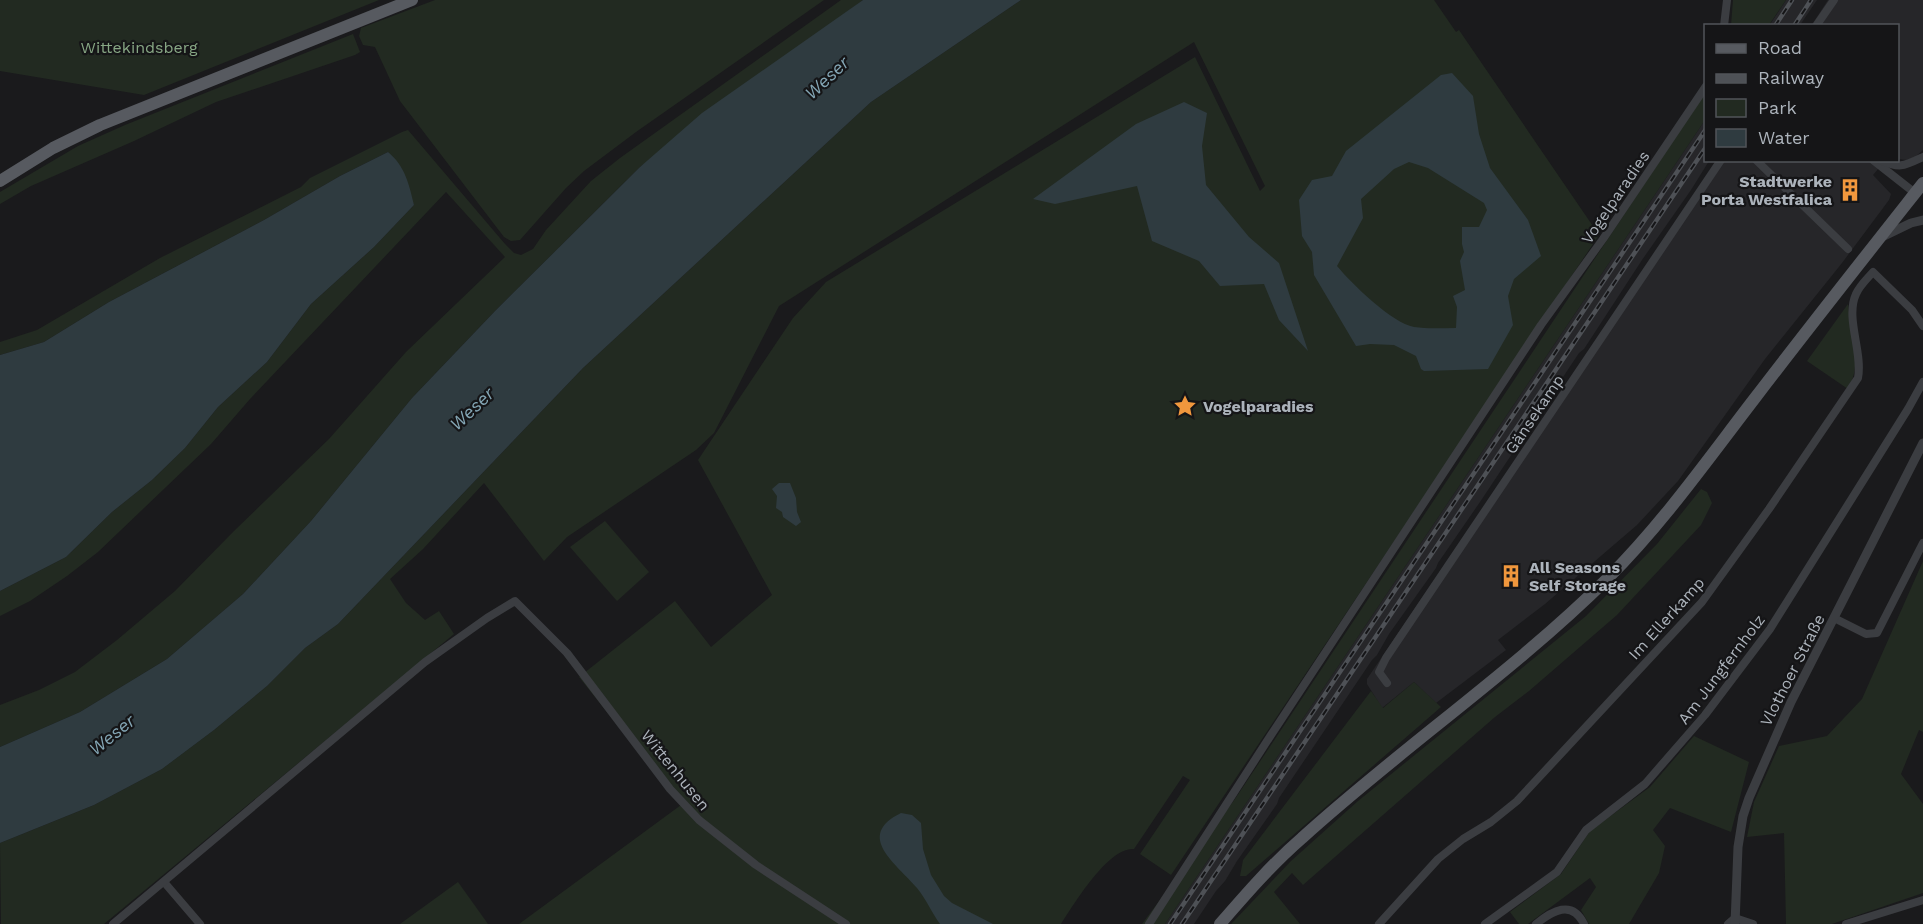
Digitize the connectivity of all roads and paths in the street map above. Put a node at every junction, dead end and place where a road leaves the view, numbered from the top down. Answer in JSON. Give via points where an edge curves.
{"nodes":[{"id":1,"x":412,"y":0,"type":"edge"},
{"id":2,"x":1727,"y":0,"type":"edge"},
{"id":3,"x":1834,"y":0,"type":"edge"},
{"id":4,"x":1724,"y":24,"type":"edge"},
{"id":5,"x":1817,"y":24,"type":"edge"},
{"id":6,"x":1704,"y":89,"type":"edge"},
{"id":7,"x":1923,"y":157,"type":"edge"},
{"id":8,"x":1720,"y":162,"type":"edge"},
{"id":9,"x":1758,"y":162,"type":"edge"},
{"id":10,"x":1875,"y":162,"type":"edge"},
{"id":11,"x":1885,"y":162,"type":"edge"},
{"id":12,"x":0,"y":181,"type":"edge"},
{"id":13,"x":1923,"y":183,"type":"edge"},
{"id":14,"x":1919,"y":197,"type":"edge"},
{"id":15,"x":1923,"y":220,"type":"edge"},
{"id":16,"x":1880,"y":238,"type":"junction"},
{"id":17,"x":1848,"y":249,"type":"dead end"},
{"id":18,"x":1923,"y":326,"type":"edge"},
{"id":19,"x":1923,"y":382,"type":"edge"},
{"id":20,"x":1923,"y":443,"type":"edge"},
{"id":21,"x":1923,"y":543,"type":"edge"},
{"id":22,"x":1834,"y":618,"type":"junction"},
{"id":23,"x":1387,"y":683,"type":"dead end"},
{"id":24,"x":164,"y":882,"type":"junction"},
{"id":25,"x":1923,"y":900,"type":"edge"},
{"id":26,"x":1735,"y":922,"type":"edge"},
{"id":27,"x":113,"y":924,"type":"edge"},
{"id":28,"x":200,"y":924,"type":"edge"},
{"id":29,"x":846,"y":924,"type":"edge"},
{"id":30,"x":1149,"y":924,"type":"edge"},
{"id":31,"x":1220,"y":924,"type":"edge"},
{"id":32,"x":1379,"y":924,"type":"edge"},
{"id":33,"x":1485,"y":924,"type":"edge"},
{"id":34,"x":1536,"y":924,"type":"edge"},
{"id":35,"x":1584,"y":924,"type":"edge"},
{"id":36,"x":1753,"y":924,"type":"edge"},
{"id":37,"x":1846,"y":924,"type":"edge"}],
"edges":[{"from":1,"to":12,"type":"main road","via":[[100,125]]},
{"from":2,"to":4,"type":"street"},
{"from":3,"to":5,"type":"street"},
{"from":6,"to":30,"type":"street","name":"Vogelparadies","via":[[1541,325]]},
{"from":7,"to":11,"type":"street","via":[[1894,166]]},
{"from":8,"to":23,"type":"street","name":"Gänsekamp","via":[[1386,658],[1379,672]]},
{"from":9,"to":17,"type":"street"},
{"from":10,"to":14,"type":"street"},
{"from":13,"to":14,"type":"main road"},
{"from":14,"to":16,"type":"main road"},
{"from":15,"to":16,"type":"street"},
{"from":16,"to":31,"type":"main road","via":[[1669,510],[1611,576],[1572,613],[1300,839]]},
{"from":18,"to":32,"type":"street","name":"Im Ellerkamp","via":[[1873,272],[1860,286],[1852,307],[1858,378],[1702,602],[1517,801],[1438,859]]},
{"from":19,"to":33,"type":"street","name":"Am Jungfernholz","via":[[1770,629],[1705,715],[1646,784],[1586,830],[1557,872]]},
{"from":20,"to":22,"type":"street","name":"Vlothoer Straße"},
{"from":21,"to":22,"type":"street","via":[[1877,633],[1866,634]]},
{"from":22,"to":26,"type":"street","name":"Vlothoer Straße","via":[[1791,702],[1743,816]]},
{"from":24,"to":27,"type":"street"},
{"from":24,"to":28,"type":"street"},
{"from":24,"to":29,"type":"street","name":"Wittenhusen","via":[[425,662],[515,601],[567,653],[670,789],[699,820],[756,865]]},
{"from":25,"to":37,"type":"street"},
{"from":26,"to":36,"type":"street"},
{"from":34,"to":35,"type":"street","via":[[1558,909],[1571,910]]}]}
